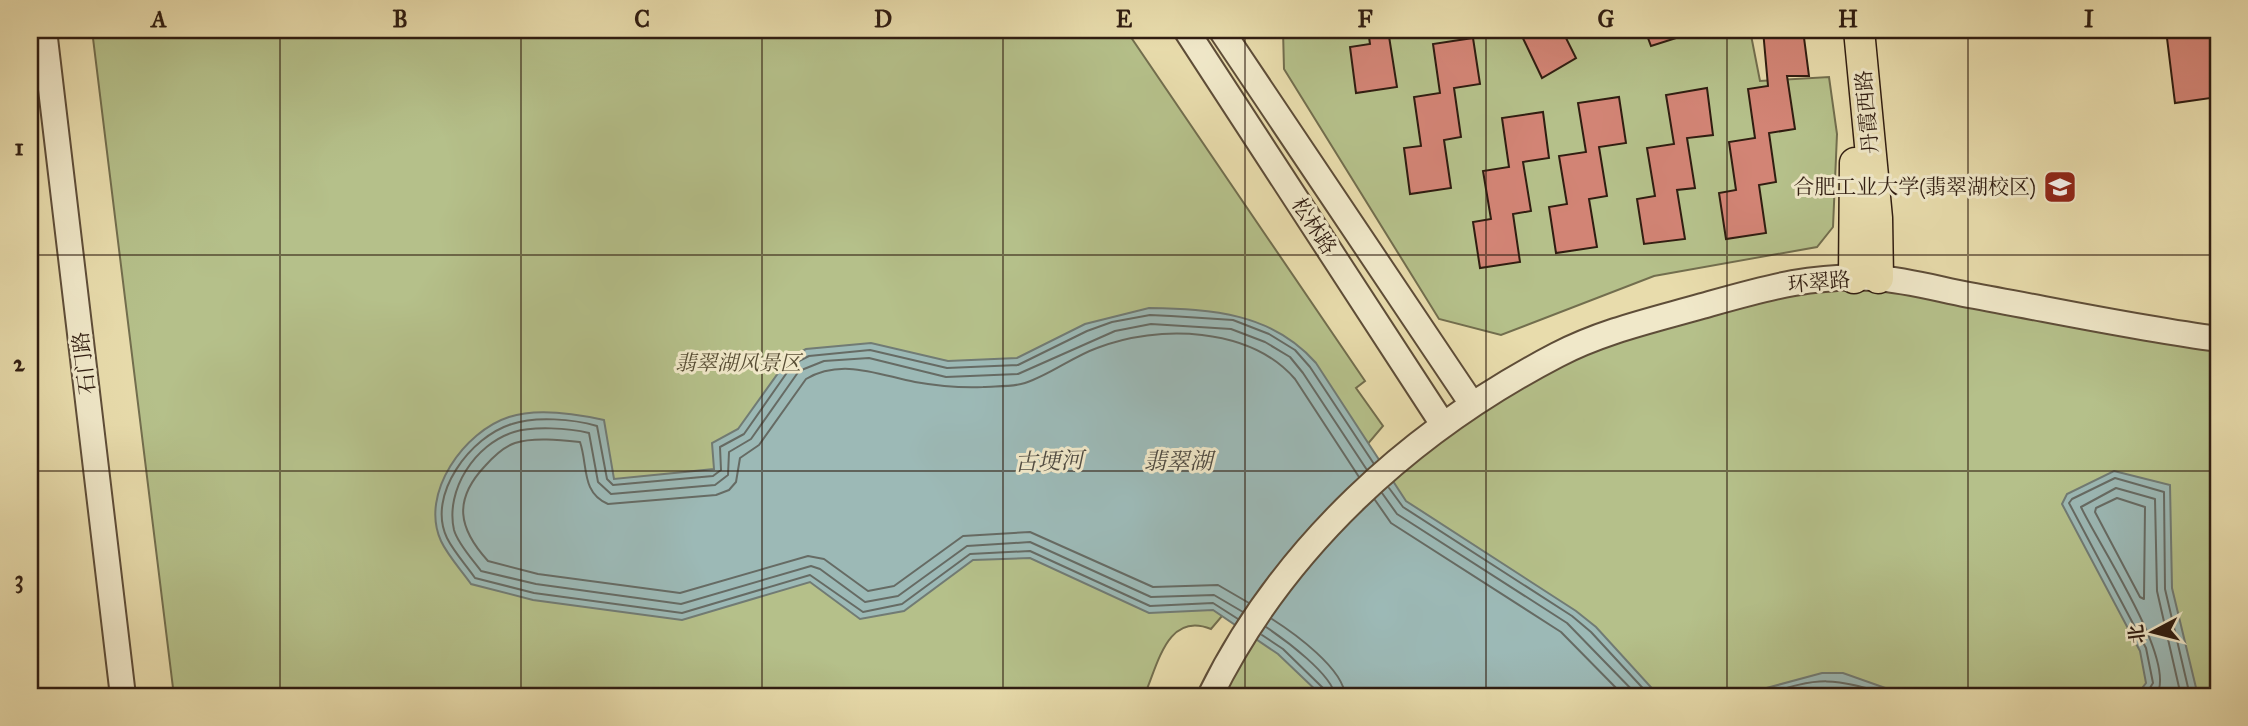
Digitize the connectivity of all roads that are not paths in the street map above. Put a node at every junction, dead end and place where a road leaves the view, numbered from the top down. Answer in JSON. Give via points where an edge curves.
{"nodes":[{"id":1,"x":44,"y":30,"type":"edge"},
{"id":2,"x":1186,"y":30,"type":"edge"},
{"id":3,"x":1221,"y":30,"type":"edge"},
{"id":4,"x":1846,"y":30,"type":"edge"},
{"id":5,"x":1859,"y":30,"type":"edge"},
{"id":6,"x":1866,"y":278,"type":"junction"},
{"id":7,"x":2218,"y":339,"type":"edge"},
{"id":8,"x":1472,"y":404,"type":"junction"},
{"id":9,"x":1442,"y":423,"type":"junction"},
{"id":10,"x":124,"y":696,"type":"edge"},
{"id":11,"x":1210,"y":696,"type":"edge"}],
"edges":[{"from":1,"to":10,"type":"street","name":"石门路"},
{"from":2,"to":9,"type":"street","name":"松林路"},
{"from":3,"to":8,"type":"street","name":"松林路"},
{"from":4,"to":6,"type":"main road","name":"丹霞西路"},
{"from":5,"to":6,"type":"main road","name":"丹霞西路","via":[[1877,219]]},
{"from":6,"to":7,"type":"street","name":"环翠路"},
{"from":6,"to":8,"type":"street","name":"环翠路","via":[[1795,281],[1619,329],[1559,354]]},
{"from":8,"to":9,"type":"street","name":"环翠路"},
{"from":9,"to":11,"type":"street","name":"环翠路","via":[[1323,530],[1287,574]]}]}
